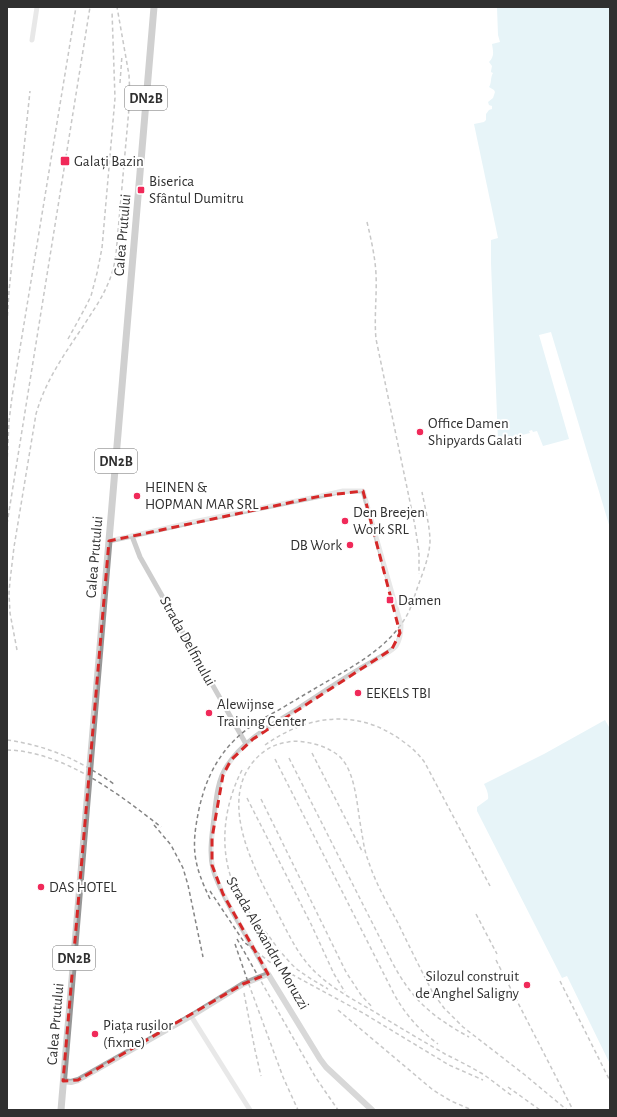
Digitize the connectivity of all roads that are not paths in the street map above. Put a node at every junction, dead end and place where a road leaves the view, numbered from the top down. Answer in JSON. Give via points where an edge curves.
{"nodes":[{"id":1,"x":37,"y":7,"type":"edge"},
{"id":2,"x":154,"y":7,"type":"edge"},
{"id":3,"x":32,"y":40,"type":"dead end"},
{"id":4,"x":132,"y":536,"type":"junction"},
{"id":5,"x":109,"y":541,"type":"junction"},
{"id":6,"x":246,"y":744,"type":"junction"},
{"id":7,"x":268,"y":974,"type":"junction"},
{"id":8,"x":191,"y":1016,"type":"junction"},
{"id":9,"x":63,"y":1081,"type":"junction"},
{"id":10,"x":61,"y":1110,"type":"edge"},
{"id":11,"x":250,"y":1110,"type":"edge"},
{"id":12,"x":372,"y":1110,"type":"edge"}],
"edges":[{"from":1,"to":3,"type":"street"},
{"from":2,"to":5,"type":"highway","name":"Calea Prutului","number":"DN2B"},
{"from":4,"to":5,"type":"street"},
{"from":4,"to":6,"type":"street","name":"Strada Delfinului","via":[[140,557]]},
{"from":4,"to":6,"type":"street","name":"Strada Alexandru Moruzzi","via":[[343,491],[363,491],[401,625],[396,646],[274,723]]},
{"from":5,"to":9,"type":"highway","name":"Calea Prutului","number":"DN2B"},
{"from":6,"to":7,"type":"street","name":"Strada Alexandru Moruzzi","via":[[226,767],[221,780],[212,838],[212,860],[223,894]]},
{"from":7,"to":8,"type":"main road","via":[[243,984]]},
{"from":7,"to":12,"type":"main road","name":"Strada Alexandru Moruzzi","via":[[323,1063]]},
{"from":8,"to":9,"type":"main road","via":[[78,1080]]},
{"from":8,"to":11,"type":"street"},
{"from":9,"to":10,"type":"highway","name":"Calea Prutului","number":"DN2B"}]}
